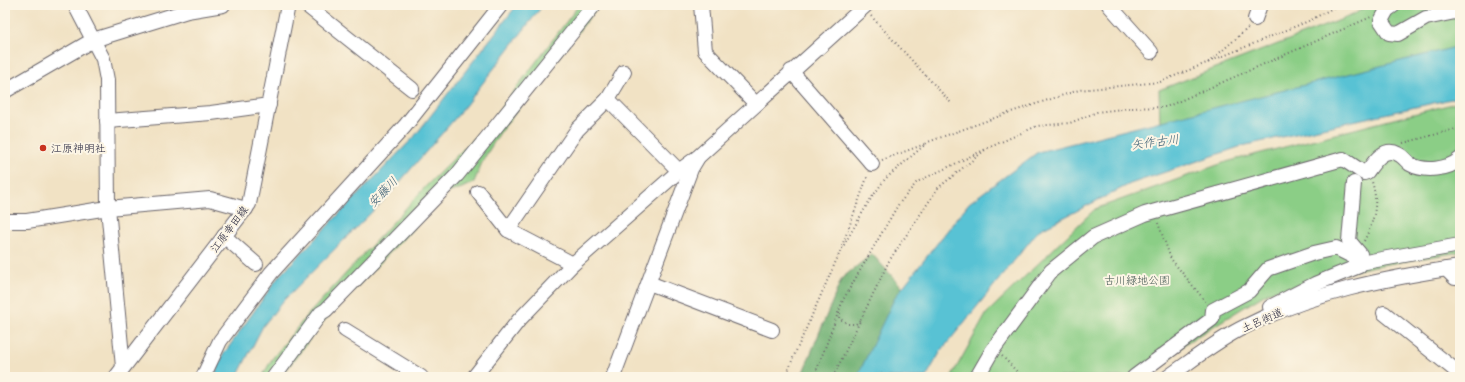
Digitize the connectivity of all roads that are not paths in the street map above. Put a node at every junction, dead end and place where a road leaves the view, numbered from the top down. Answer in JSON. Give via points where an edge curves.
{"nodes":[{"id":1,"x":75,"y":5,"type":"edge"},
{"id":2,"x":223,"y":5,"type":"edge"},
{"id":3,"x":288,"y":5,"type":"edge"},
{"id":4,"x":306,"y":5,"type":"edge"},
{"id":5,"x":501,"y":5,"type":"edge"},
{"id":6,"x":594,"y":5,"type":"edge"},
{"id":7,"x":701,"y":5,"type":"edge"},
{"id":8,"x":1109,"y":5,"type":"edge"},
{"id":9,"x":1260,"y":5,"type":"edge"},
{"id":10,"x":864,"y":6,"type":"edge"},
{"id":11,"x":1390,"y":7,"type":"edge"},
{"id":12,"x":1441,"y":9,"type":"edge"},
{"id":13,"x":1460,"y":10,"type":"edge"},
{"id":14,"x":1255,"y":19,"type":"road end"},
{"id":15,"x":93,"y":40,"type":"junction"},
{"id":16,"x":1151,"y":52,"type":"dead end"},
{"id":17,"x":624,"y":72,"type":"dead end"},
{"id":18,"x":791,"y":72,"type":"junction"},
{"id":19,"x":412,"y":89,"type":"dead end"},
{"id":20,"x":5,"y":91,"type":"edge"},
{"id":21,"x":608,"y":99,"type":"junction"},
{"id":22,"x":756,"y":104,"type":"junction"},
{"id":23,"x":269,"y":105,"type":"junction"},
{"id":24,"x":107,"y":121,"type":"junction"},
{"id":25,"x":698,"y":157,"type":"junction"},
{"id":26,"x":1460,"y":159,"type":"edge"},
{"id":27,"x":872,"y":164,"type":"road end"},
{"id":28,"x":679,"y":171,"type":"junction"},
{"id":29,"x":1354,"y":183,"type":"dead end"},
{"id":30,"x":478,"y":192,"type":"dead end"},
{"id":31,"x":108,"y":208,"type":"junction"},
{"id":32,"x":246,"y":209,"type":"junction"},
{"id":33,"x":5,"y":221,"type":"edge"},
{"id":34,"x":508,"y":230,"type":"junction"},
{"id":35,"x":224,"y":236,"type":"junction"},
{"id":36,"x":1460,"y":245,"type":"edge"},
{"id":37,"x":1360,"y":259,"type":"junction"},
{"id":38,"x":256,"y":264,"type":"dead end"},
{"id":39,"x":573,"y":264,"type":"junction"},
{"id":40,"x":1460,"y":267,"type":"edge"},
{"id":41,"x":1446,"y":269,"type":"junction"},
{"id":42,"x":1460,"y":278,"type":"edge"},
{"id":43,"x":649,"y":283,"type":"junction"},
{"id":44,"x":1384,"y":314,"type":"dead end"},
{"id":45,"x":1269,"y":316,"type":"junction"},
{"id":46,"x":346,"y":330,"type":"dead end"},
{"id":47,"x":772,"y":330,"type":"dead end"},
{"id":48,"x":120,"y":372,"type":"edge"},
{"id":49,"x":1460,"y":374,"type":"edge"},
{"id":50,"x":203,"y":377,"type":"edge"},
{"id":51,"x":274,"y":377,"type":"edge"},
{"id":52,"x":421,"y":377,"type":"edge"},
{"id":53,"x":474,"y":377,"type":"edge"},
{"id":54,"x":613,"y":377,"type":"edge"},
{"id":55,"x":978,"y":377,"type":"edge"},
{"id":56,"x":1134,"y":377,"type":"edge"},
{"id":57,"x":1168,"y":377,"type":"edge"}],
"edges":[{"from":1,"to":15,"type":"street"},
{"from":2,"to":15,"type":"street","via":[[187,12]]},
{"from":3,"to":23,"type":"street","name":"江原幸田線"},
{"from":4,"to":19,"type":"street"},
{"from":5,"to":50,"type":"street","via":[[405,126],[271,273],[220,341]]},
{"from":6,"to":51,"type":"street","via":[[457,175],[321,313]]},
{"from":7,"to":22,"type":"street","via":[[705,51]]},
{"from":8,"to":16,"type":"street"},
{"from":9,"to":14,"type":"street"},
{"from":10,"to":18,"type":"street"},
{"from":11,"to":12,"type":"street","via":[[1381,21],[1389,33],[1398,34]]},
{"from":12,"to":13,"type":"street"},
{"from":15,"to":20,"type":"street"},
{"from":15,"to":24,"type":"street","via":[[102,59],[107,80]]},
{"from":17,"to":21,"type":"street"},
{"from":18,"to":22,"type":"street"},
{"from":18,"to":27,"type":"street"},
{"from":21,"to":28,"type":"street"},
{"from":21,"to":34,"type":"street","via":[[577,130]]},
{"from":22,"to":25,"type":"street"},
{"from":23,"to":24,"type":"street","via":[[211,113]]},
{"from":23,"to":32,"type":"street","name":"江原幸田線"},
{"from":24,"to":31,"type":"street"},
{"from":25,"to":28,"type":"street"},
{"from":25,"to":43,"type":"street"},
{"from":26,"to":55,"type":"street","via":[[1447,166],[1431,169],[1416,166],[1397,153],[1389,152],[1380,156],[1364,173],[1343,159],[1154,211],[1093,237],[1050,271],[994,348]]},
{"from":28,"to":39,"type":"street"},
{"from":29,"to":37,"type":"street","via":[[1349,241]]},
{"from":30,"to":34,"type":"street"},
{"from":31,"to":32,"type":"street","via":[[210,199]]},
{"from":31,"to":33,"type":"street","via":[[27,221]]},
{"from":31,"to":48,"type":"street"},
{"from":32,"to":35,"type":"street","name":"江原幸田線"},
{"from":34,"to":39,"type":"street"},
{"from":35,"to":38,"type":"street"},
{"from":35,"to":48,"type":"street","name":"江原幸田線"},
{"from":36,"to":37,"type":"street"},
{"from":37,"to":45,"type":"street","via":[[1359,266],[1274,304],[1268,308]]},
{"from":37,"to":56,"type":"street","via":[[1336,248],[1268,269],[1249,291],[1214,310],[1212,319]]},
{"from":39,"to":53,"type":"street","via":[[519,320]]},
{"from":40,"to":41,"type":"street"},
{"from":41,"to":42,"type":"street","via":[[1456,278]]},
{"from":41,"to":45,"type":"street","name":"土呂街道","via":[[1367,284],[1304,301]]},
{"from":43,"to":47,"type":"street"},
{"from":43,"to":54,"type":"street"},
{"from":44,"to":49,"type":"street"},
{"from":45,"to":57,"type":"street","name":"土呂街道","via":[[1243,327]]},
{"from":46,"to":52,"type":"street"}]}
